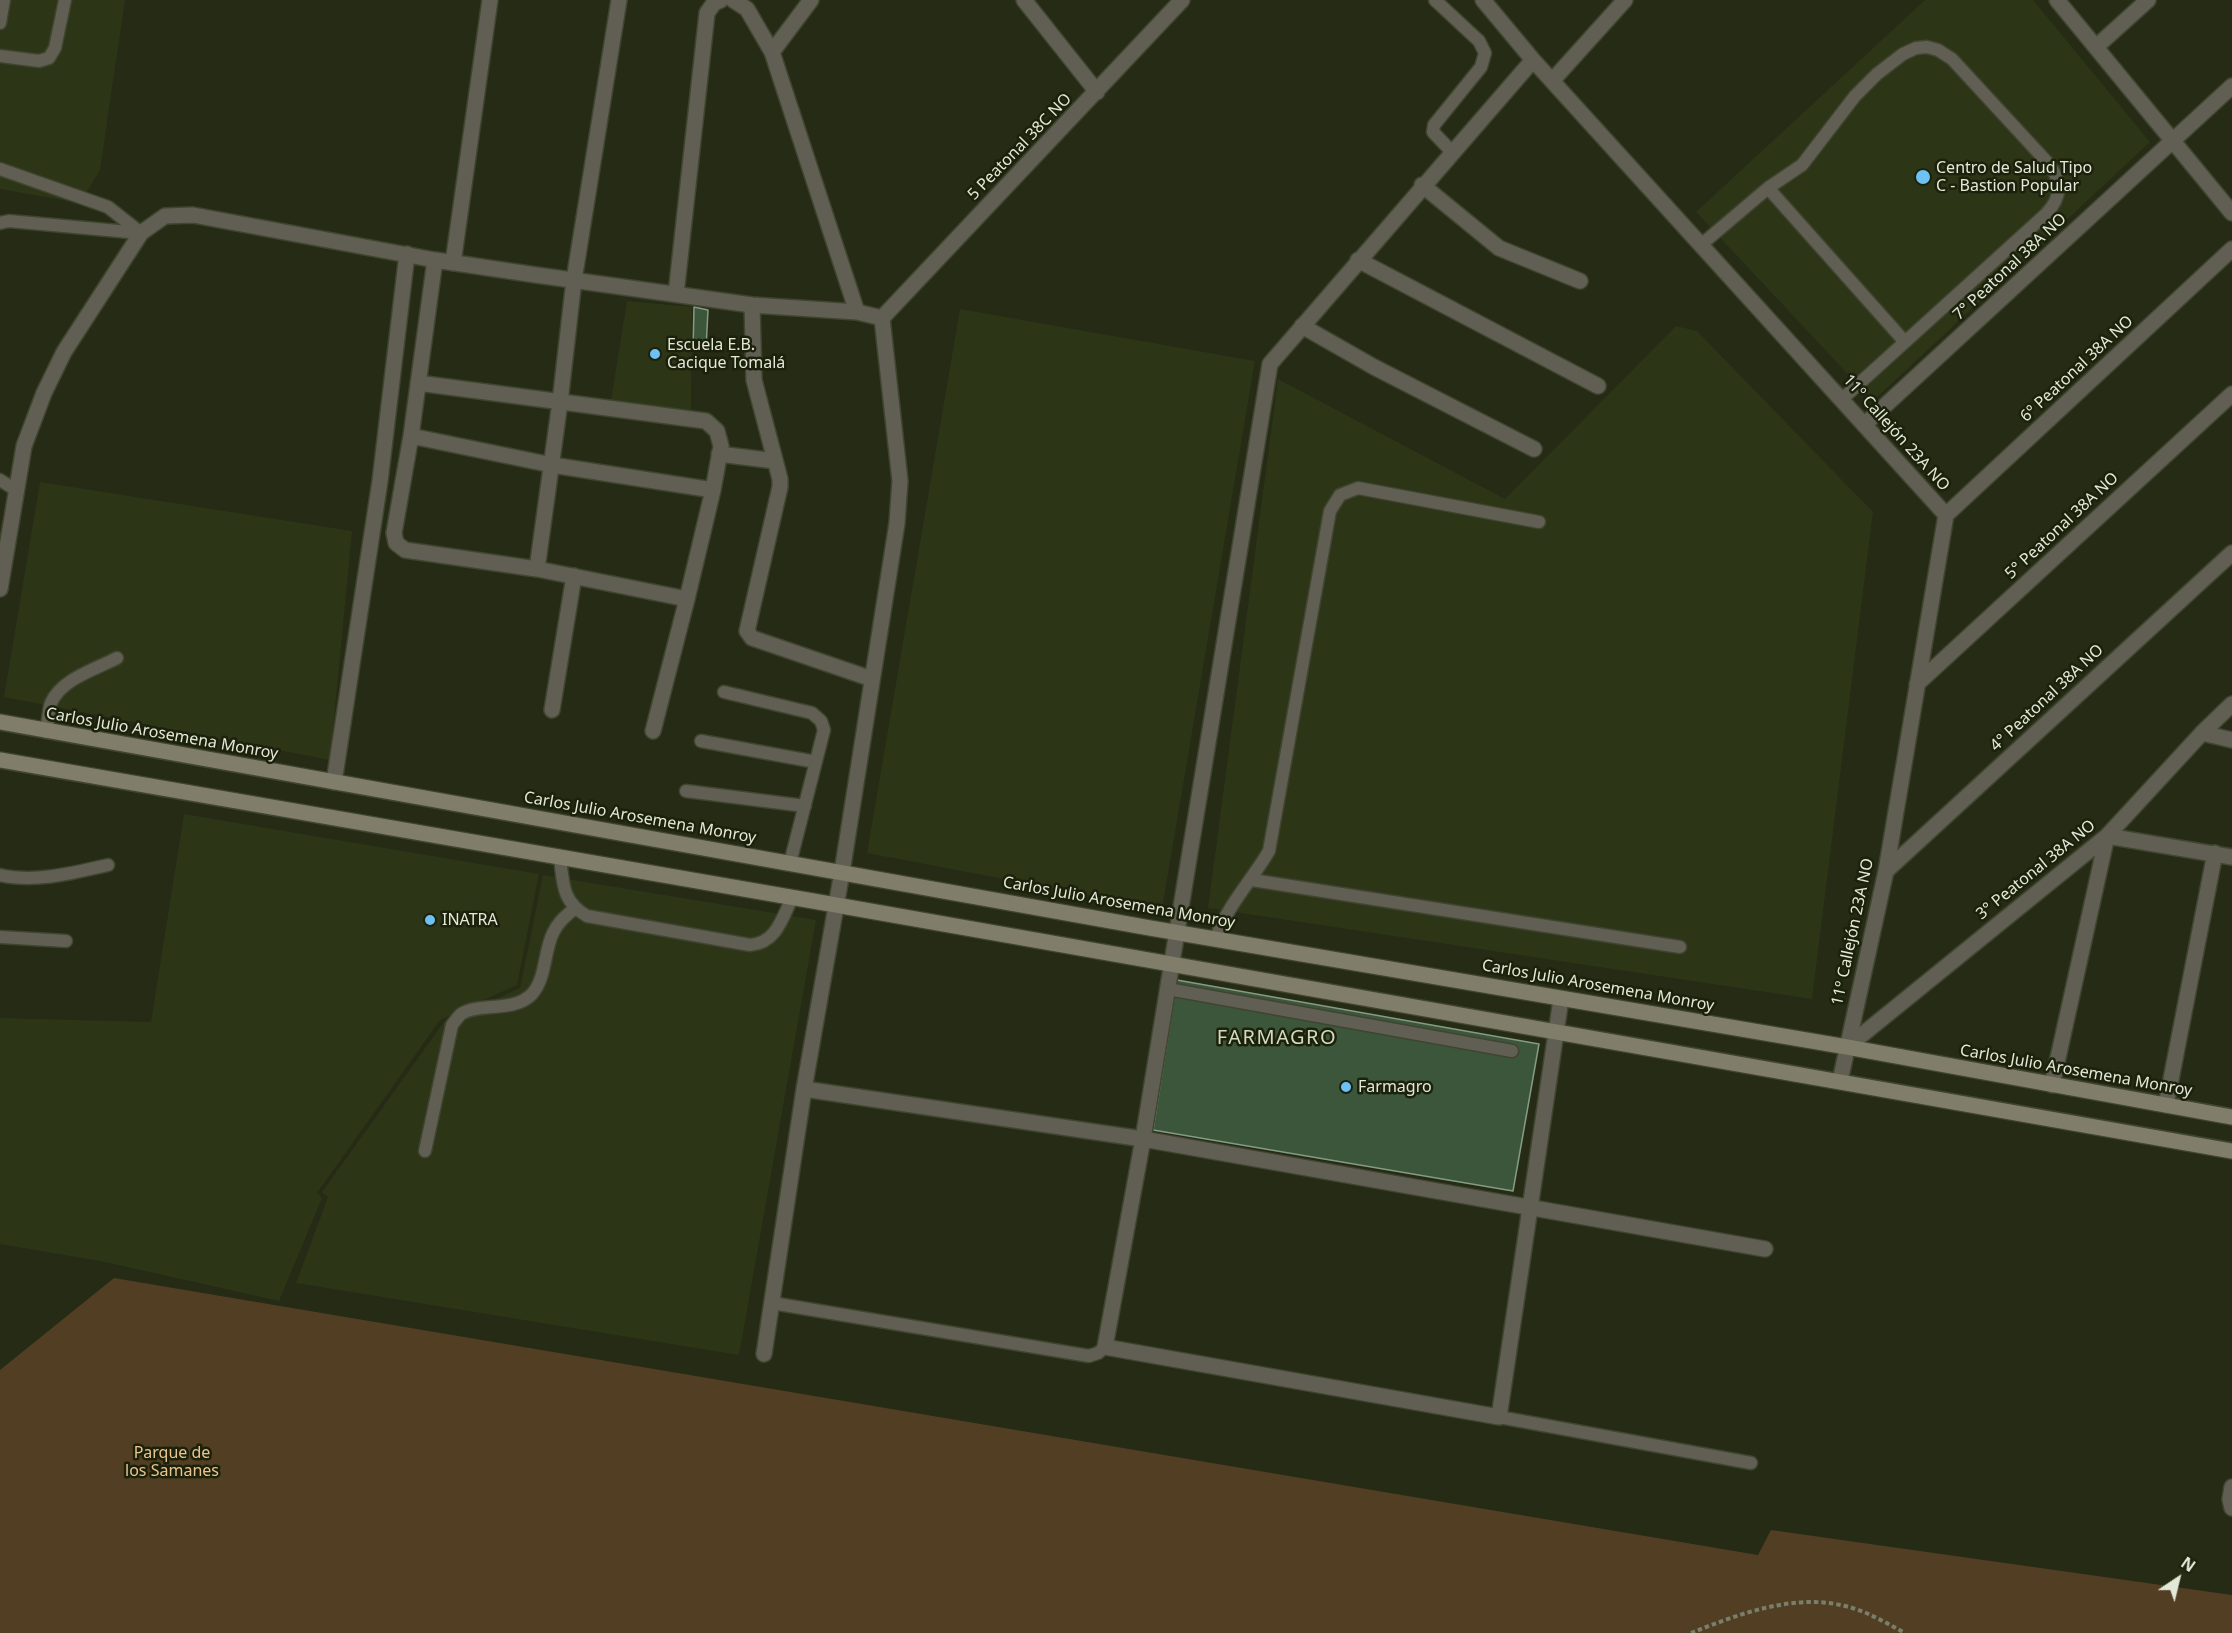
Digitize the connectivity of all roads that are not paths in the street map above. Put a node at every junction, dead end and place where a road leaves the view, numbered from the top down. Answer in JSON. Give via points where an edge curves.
{"nodes":[{"id":1,"x":4,"y":0,"type":"edge"},
{"id":2,"x":65,"y":0,"type":"edge"},
{"id":3,"x":490,"y":0,"type":"edge"},
{"id":4,"x":619,"y":0,"type":"edge"},
{"id":5,"x":721,"y":0,"type":"edge"},
{"id":6,"x":733,"y":0,"type":"edge"},
{"id":7,"x":811,"y":0,"type":"edge"},
{"id":8,"x":1024,"y":0,"type":"edge"},
{"id":9,"x":1182,"y":0,"type":"edge"},
{"id":10,"x":1435,"y":0,"type":"edge"},
{"id":11,"x":1483,"y":0,"type":"edge"},
{"id":12,"x":1625,"y":0,"type":"edge"},
{"id":13,"x":2057,"y":0,"type":"edge"},
{"id":14,"x":2148,"y":0,"type":"edge"},
{"id":15,"x":0,"y":23,"type":"edge"},
{"id":16,"x":2096,"y":48,"type":"junction"},
{"id":17,"x":772,"y":52,"type":"junction"},
{"id":18,"x":0,"y":56,"type":"edge"},
{"id":19,"x":1533,"y":60,"type":"junction"},
{"id":20,"x":1552,"y":81,"type":"junction"},
{"id":21,"x":2232,"y":86,"type":"edge"},
{"id":22,"x":1097,"y":92,"type":"junction"},
{"id":23,"x":2173,"y":141,"type":"junction"},
{"id":24,"x":1452,"y":152,"type":"junction"},
{"id":25,"x":0,"y":169,"type":"edge"},
{"id":26,"x":1422,"y":185,"type":"junction"},
{"id":27,"x":1768,"y":188,"type":"junction"},
{"id":28,"x":2232,"y":213,"type":"edge"},
{"id":29,"x":0,"y":223,"type":"edge"},
{"id":30,"x":141,"y":233,"type":"junction"},
{"id":31,"x":1702,"y":244,"type":"junction"},
{"id":32,"x":2232,"y":249,"type":"edge"},
{"id":33,"x":407,"y":254,"type":"junction"},
{"id":34,"x":435,"y":260,"type":"junction"},
{"id":35,"x":1358,"y":260,"type":"junction"},
{"id":36,"x":453,"y":263,"type":"junction"},
{"id":37,"x":574,"y":280,"type":"junction"},
{"id":38,"x":1580,"y":281,"type":"dead end"},
{"id":39,"x":676,"y":294,"type":"junction"},
{"id":40,"x":752,"y":305,"type":"junction"},
{"id":41,"x":857,"y":312,"type":"junction"},
{"id":42,"x":882,"y":318,"type":"junction"},
{"id":43,"x":1302,"y":326,"type":"junction"},
{"id":44,"x":1905,"y":342,"type":"junction"},
{"id":45,"x":418,"y":383,"type":"junction"},
{"id":46,"x":1598,"y":386,"type":"dead end"},
{"id":47,"x":2232,"y":394,"type":"edge"},
{"id":48,"x":1841,"y":400,"type":"junction"},
{"id":49,"x":560,"y":402,"type":"junction"},
{"id":50,"x":1864,"y":425,"type":"junction"},
{"id":51,"x":411,"y":436,"type":"junction"},
{"id":52,"x":1533,"y":449,"type":"dead end"},
{"id":53,"x":719,"y":454,"type":"junction"},
{"id":54,"x":775,"y":461,"type":"junction"},
{"id":55,"x":552,"y":465,"type":"junction"},
{"id":56,"x":0,"y":480,"type":"edge"},
{"id":57,"x":16,"y":490,"type":"junction"},
{"id":58,"x":713,"y":490,"type":"junction"},
{"id":59,"x":1946,"y":515,"type":"junction"},
{"id":60,"x":1539,"y":522,"type":"dead end"},
{"id":61,"x":2232,"y":553,"type":"edge"},
{"id":62,"x":2,"y":560,"type":"edge"},
{"id":63,"x":537,"y":569,"type":"junction"},
{"id":64,"x":574,"y":576,"type":"junction"},
{"id":65,"x":0,"y":588,"type":"edge"},
{"id":66,"x":687,"y":599,"type":"junction"},
{"id":67,"x":117,"y":658,"type":"dead end"},
{"id":68,"x":872,"y":679,"type":"junction"},
{"id":69,"x":1917,"y":684,"type":"junction"},
{"id":70,"x":724,"y":693,"type":"dead end"},
{"id":71,"x":2232,"y":704,"type":"edge"},
{"id":72,"x":552,"y":710,"type":"dead end"},
{"id":73,"x":0,"y":722,"type":"edge"},
{"id":74,"x":653,"y":731,"type":"dead end"},
{"id":75,"x":46,"y":732,"type":"junction"},
{"id":76,"x":2202,"y":733,"type":"junction"},
{"id":77,"x":2232,"y":740,"type":"edge"},
{"id":78,"x":701,"y":741,"type":"dead end"},
{"id":79,"x":0,"y":760,"type":"edge"},
{"id":80,"x":816,"y":762,"type":"junction"},
{"id":81,"x":334,"y":782,"type":"junction"},
{"id":82,"x":686,"y":791,"type":"dead end"},
{"id":83,"x":805,"y":806,"type":"junction"},
{"id":84,"x":2107,"y":836,"type":"junction"},
{"id":85,"x":2215,"y":853,"type":"junction"},
{"id":86,"x":2232,"y":856,"type":"edge"},
{"id":87,"x":560,"y":857,"type":"junction"},
{"id":88,"x":790,"y":863,"type":"junction"},
{"id":89,"x":108,"y":865,"type":"dead end"},
{"id":90,"x":1886,"y":871,"type":"junction"},
{"id":91,"x":842,"y":872,"type":"junction"},
{"id":92,"x":0,"y":874,"type":"edge"},
{"id":93,"x":1252,"y":880,"type":"junction"},
{"id":94,"x":792,"y":898,"type":"junction"},
{"id":95,"x":836,"y":905,"type":"junction"},
{"id":96,"x":574,"y":909,"type":"junction"},
{"id":97,"x":1177,"y":931,"type":"junction"},
{"id":98,"x":0,"y":937,"type":"edge"},
{"id":99,"x":1216,"y":938,"type":"junction"},
{"id":100,"x":66,"y":941,"type":"dead end"},
{"id":101,"x":1680,"y":948,"type":"dead end"},
{"id":102,"x":1172,"y":964,"type":"junction"},
{"id":103,"x":1168,"y":989,"type":"junction"},
{"id":104,"x":1561,"y":999,"type":"junction"},
{"id":105,"x":1557,"y":1032,"type":"junction"},
{"id":106,"x":1846,"y":1047,"type":"junction"},
{"id":107,"x":1512,"y":1051,"type":"dead end"},
{"id":108,"x":1840,"y":1081,"type":"junction"},
{"id":109,"x":2052,"y":1085,"type":"junction"},
{"id":110,"x":804,"y":1089,"type":"junction"},
{"id":111,"x":2166,"y":1106,"type":"junction"},
{"id":112,"x":2232,"y":1117,"type":"edge"},
{"id":113,"x":1143,"y":1139,"type":"junction"},
{"id":114,"x":425,"y":1151,"type":"dead end"},
{"id":115,"x":2232,"y":1151,"type":"edge"},
{"id":116,"x":1529,"y":1208,"type":"junction"},
{"id":117,"x":1765,"y":1250,"type":"dead end"},
{"id":118,"x":772,"y":1303,"type":"junction"},
{"id":119,"x":1105,"y":1347,"type":"junction"},
{"id":120,"x":764,"y":1354,"type":"dead end"},
{"id":121,"x":1499,"y":1417,"type":"junction"},
{"id":122,"x":1751,"y":1463,"type":"dead end"},
{"id":123,"x":2232,"y":1487,"type":"edge"},
{"id":124,"x":2232,"y":1508,"type":"edge"}],
"edges":[{"from":1,"to":15,"type":"lane"},
{"from":2,"to":18,"type":"lane","via":[[56,48],[49,58],[39,61]]},
{"from":3,"to":36,"type":"street"},
{"from":4,"to":37,"type":"street"},
{"from":5,"to":39,"type":"street","via":[[707,13]]},
{"from":6,"to":17,"type":"street","via":[[747,9]]},
{"from":7,"to":17,"type":"street"},
{"from":8,"to":22,"type":"street"},
{"from":9,"to":22,"type":"street","name":"5 Peatonal 38C NO"},
{"from":10,"to":24,"type":"lane","via":[[1479,41],[1485,53],[1482,67],[1434,125],[1433,132]]},
{"from":11,"to":19,"type":"street","name":"11º Callejón 23A NO"},
{"from":12,"to":20,"type":"street"},
{"from":13,"to":16,"type":"street"},
{"from":14,"to":16,"type":"street"},
{"from":16,"to":23,"type":"street"},
{"from":17,"to":41,"type":"street"},
{"from":19,"to":20,"type":"street","name":"11º Callejón 23A NO"},
{"from":19,"to":24,"type":"street"},
{"from":20,"to":31,"type":"street","name":"11º Callejón 23A NO"},
{"from":21,"to":23,"type":"street","name":"7° Peatonal 38A NO"},
{"from":22,"to":42,"type":"street","name":"5 Peatonal 38C NO"},
{"from":23,"to":28,"type":"street"},
{"from":23,"to":50,"type":"street","name":"7° Peatonal 38A NO"},
{"from":24,"to":26,"type":"street"},
{"from":25,"to":30,"type":"lane","via":[[108,207]]},
{"from":26,"to":35,"type":"street"},
{"from":26,"to":38,"type":"street","via":[[1499,248]]},
{"from":27,"to":31,"type":"lane"},
{"from":27,"to":44,"type":"lane"},
{"from":27,"to":44,"type":"lane","via":[[1802,165],[1854,96],[1876,74],[1916,48],[1938,50],[1952,59],[2047,162],[2060,184],[2054,206]]},
{"from":29,"to":30,"type":"lane"},
{"from":30,"to":33,"type":"street","via":[[165,216],[193,215]]},
{"from":30,"to":57,"type":"street","via":[[64,352],[44,393],[24,446]]},
{"from":31,"to":48,"type":"street","name":"11º Callejón 23A NO"},
{"from":32,"to":59,"type":"street","name":"6º Peatonal 38A NO"},
{"from":33,"to":34,"type":"street"},
{"from":33,"to":81,"type":"street","via":[[380,481]]},
{"from":34,"to":36,"type":"street"},
{"from":34,"to":45,"type":"street"},
{"from":35,"to":43,"type":"street"},
{"from":35,"to":46,"type":"street"},
{"from":36,"to":37,"type":"street"},
{"from":37,"to":39,"type":"street"},
{"from":37,"to":49,"type":"street"},
{"from":39,"to":40,"type":"street"},
{"from":40,"to":41,"type":"street"},
{"from":40,"to":54,"type":"street","via":[[754,380]]},
{"from":41,"to":42,"type":"street"},
{"from":42,"to":68,"type":"street","via":[[900,481]]},
{"from":43,"to":52,"type":"street"},
{"from":43,"to":97,"type":"street","via":[[1270,364]]},
{"from":44,"to":48,"type":"lane"},
{"from":45,"to":49,"type":"street"},
{"from":45,"to":51,"type":"street"},
{"from":47,"to":69,"type":"street","name":"5° Peatonal 38A NO"},
{"from":48,"to":50,"type":"street","name":"11º Callejón 23A NO"},
{"from":49,"to":53,"type":"street","via":[[706,421],[717,431]]},
{"from":49,"to":55,"type":"street"},
{"from":50,"to":59,"type":"street","name":"11º Callejón 23A NO"},
{"from":51,"to":55,"type":"street"},
{"from":51,"to":63,"type":"street","via":[[394,533],[396,543],[405,550]]},
{"from":53,"to":54,"type":"street"},
{"from":53,"to":58,"type":"street"},
{"from":54,"to":68,"type":"street","via":[[780,487],[747,627],[749,636]]},
{"from":55,"to":58,"type":"street"},
{"from":55,"to":63,"type":"street"},
{"from":56,"to":57,"type":"lane"},
{"from":57,"to":62,"type":"street"},
{"from":58,"to":66,"type":"street"},
{"from":59,"to":69,"type":"street","name":"11º Callejón 23A NO"},
{"from":60,"to":93,"type":"lane","via":[[1358,488],[1340,495],[1330,511],[1269,852]]},
{"from":61,"to":90,"type":"street","name":"4° Peatonal 38A NO"},
{"from":62,"to":65,"type":"street"},
{"from":63,"to":64,"type":"street"},
{"from":64,"to":66,"type":"street"},
{"from":64,"to":72,"type":"street"},
{"from":66,"to":74,"type":"street"},
{"from":67,"to":75,"type":"lane","via":[[59,690],[51,704]]},
{"from":68,"to":91,"type":"street"},
{"from":69,"to":90,"type":"street","name":"11º Callejón 23A NO"},
{"from":70,"to":80,"type":"lane","via":[[812,713],[824,730]]},
{"from":71,"to":76,"type":"street","name":"3° Peatonal 38A NO"},
{"from":73,"to":75,"type":"main road","name":"Carlos Julio Arosemena Monroy"},
{"from":75,"to":81,"type":"main road","name":"Carlos Julio Arosemena Monroy"},
{"from":76,"to":77,"type":"street"},
{"from":76,"to":84,"type":"street","name":"3° Peatonal 38A NO"},
{"from":78,"to":80,"type":"lane"},
{"from":79,"to":87,"type":"main road"},
{"from":80,"to":83,"type":"lane"},
{"from":81,"to":88,"type":"main road","name":"Carlos Julio Arosemena Monroy"},
{"from":82,"to":83,"type":"lane"},
{"from":83,"to":88,"type":"lane"},
{"from":84,"to":85,"type":"street"},
{"from":84,"to":106,"type":"street","name":"3° Peatonal 38A NO"},
{"from":84,"to":109,"type":"street"},
{"from":85,"to":86,"type":"street"},
{"from":85,"to":111,"type":"street"},
{"from":87,"to":94,"type":"main road"},
{"from":87,"to":96,"type":"lane","via":[[567,898]]},
{"from":88,"to":91,"type":"main road","name":"Carlos Julio Arosemena Monroy"},
{"from":89,"to":92,"type":"lane","via":[[61,876],[14,878]]},
{"from":90,"to":106,"type":"street","name":"11º Callejón 23A NO"},
{"from":91,"to":95,"type":"street"},
{"from":91,"to":97,"type":"main road","name":"Carlos Julio Arosemena Monroy"},
{"from":93,"to":99,"type":"lane","via":[[1223,917]]},
{"from":93,"to":101,"type":"lane"},
{"from":94,"to":95,"type":"main road"},
{"from":94,"to":96,"type":"lane","via":[[772,936],[762,944],[750,945],[587,915]]},
{"from":95,"to":102,"type":"main road"},
{"from":95,"to":110,"type":"street"},
{"from":96,"to":114,"type":"lane","via":[[552,933],[533,993],[522,1001],[471,1010],[452,1025]]},
{"from":97,"to":99,"type":"main road","name":"Carlos Julio Arosemena Monroy"},
{"from":97,"to":102,"type":"street"},
{"from":98,"to":100,"type":"lane"},
{"from":99,"to":104,"type":"main road","name":"Carlos Julio Arosemena Monroy"},
{"from":102,"to":103,"type":"street"},
{"from":102,"to":105,"type":"main road"},
{"from":103,"to":107,"type":"lane"},
{"from":103,"to":113,"type":"street"},
{"from":104,"to":105,"type":"street"},
{"from":104,"to":106,"type":"main road","name":"Carlos Julio Arosemena Monroy"},
{"from":105,"to":108,"type":"main road"},
{"from":105,"to":116,"type":"street"},
{"from":106,"to":108,"type":"street","name":"11º Callejón 23A NO"},
{"from":106,"to":109,"type":"main road","name":"Carlos Julio Arosemena Monroy"},
{"from":108,"to":115,"type":"main road"},
{"from":109,"to":111,"type":"main road","name":"Carlos Julio Arosemena Monroy"},
{"from":110,"to":113,"type":"street"},
{"from":110,"to":118,"type":"street"},
{"from":111,"to":112,"type":"main road","name":"Carlos Julio Arosemena Monroy"},
{"from":113,"to":116,"type":"street"},
{"from":113,"to":119,"type":"street"},
{"from":116,"to":117,"type":"street"},
{"from":116,"to":121,"type":"street"},
{"from":118,"to":119,"type":"lane","via":[[1089,1356]]},
{"from":118,"to":120,"type":"street"},
{"from":119,"to":121,"type":"street"},
{"from":121,"to":122,"type":"lane"},
{"from":123,"to":124,"type":"street"}]}
